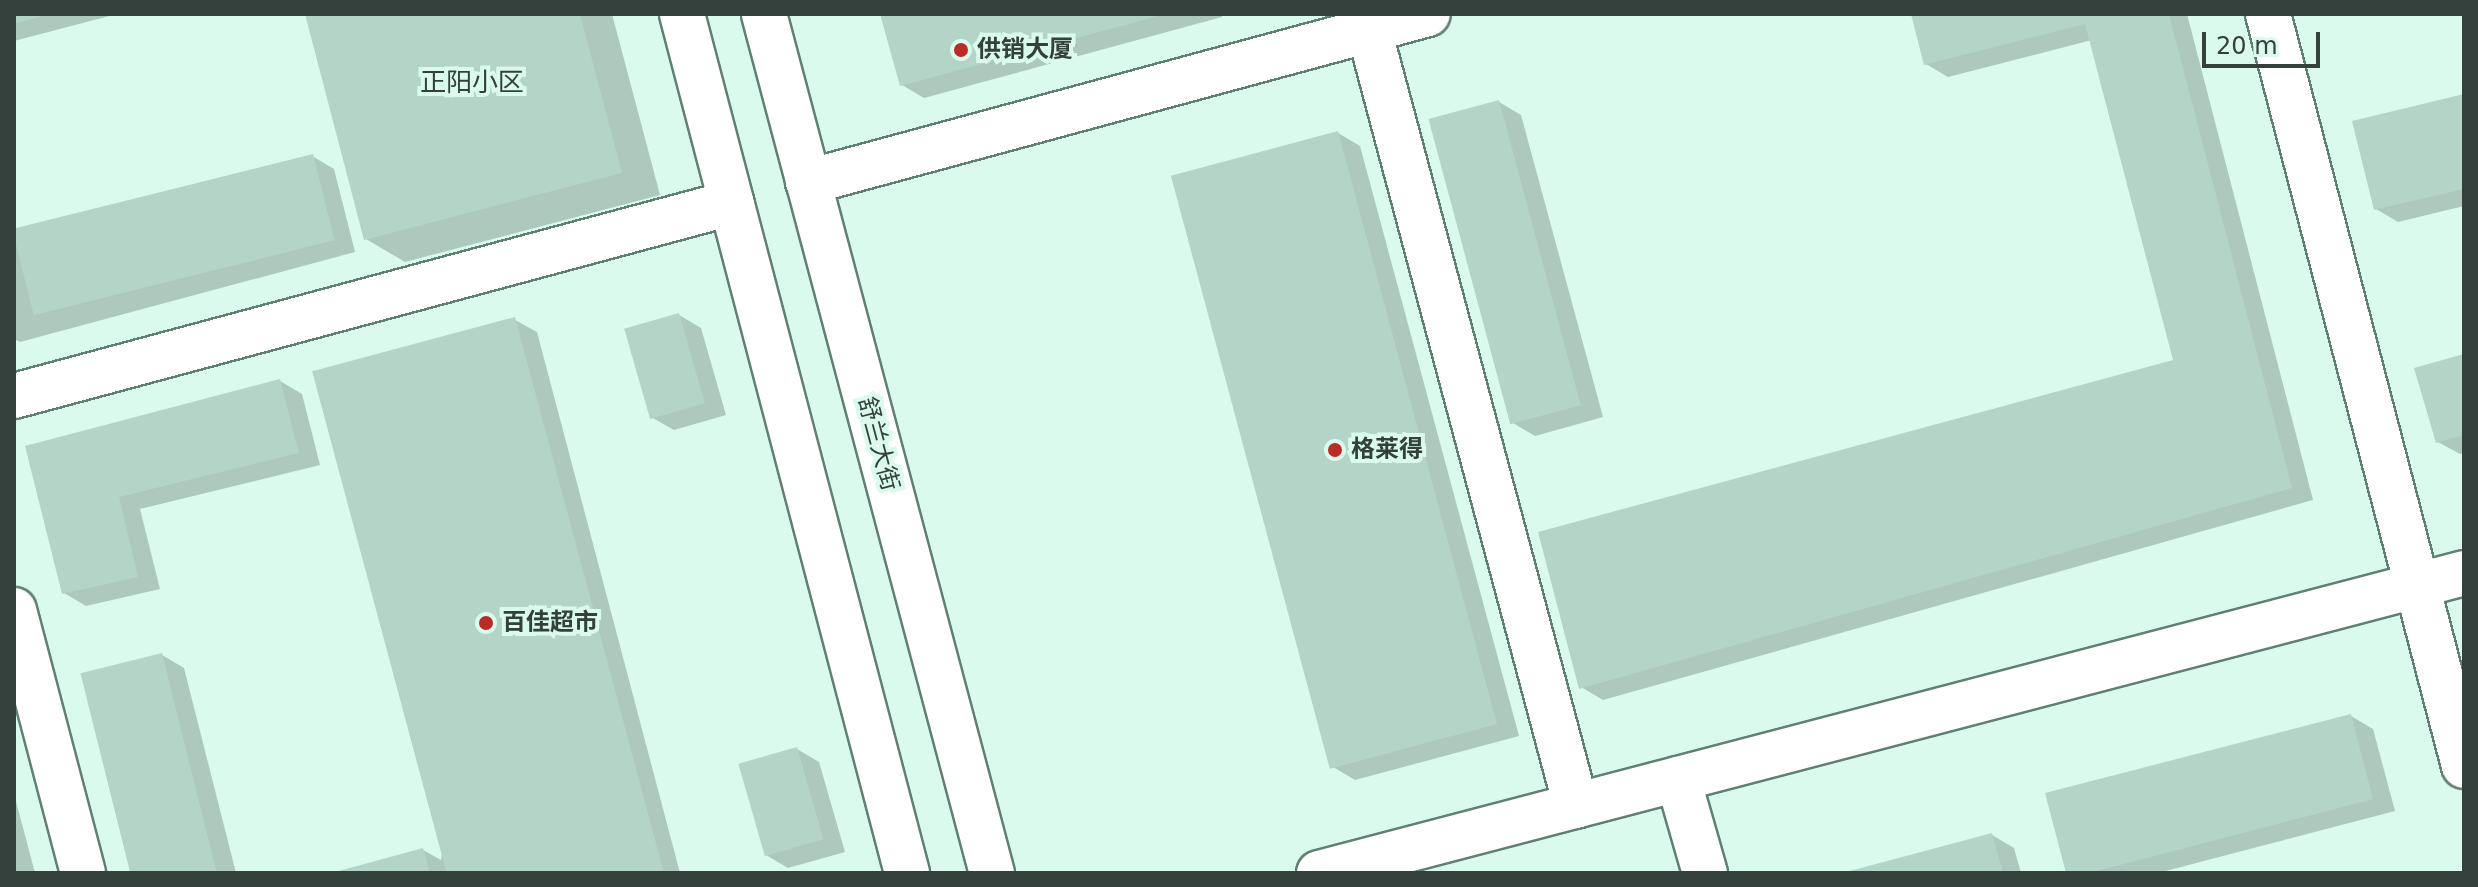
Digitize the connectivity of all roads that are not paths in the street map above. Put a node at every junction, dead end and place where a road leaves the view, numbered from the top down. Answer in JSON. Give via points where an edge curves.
{"nodes":[{"id":1,"x":682,"y":14,"type":"edge"},
{"id":2,"x":764,"y":14,"type":"edge"},
{"id":3,"x":1428,"y":14,"type":"edge"},
{"id":4,"x":2268,"y":14,"type":"edge"},
{"id":5,"x":1369,"y":30,"type":"junction"},
{"id":6,"x":808,"y":182,"type":"junction"},
{"id":7,"x":731,"y":203,"type":"junction"},
{"id":8,"x":14,"y":396,"type":"edge"},
{"id":9,"x":2464,"y":573,"type":"edge"},
{"id":10,"x":2418,"y":585,"type":"junction"},
{"id":11,"x":14,"y":610,"type":"edge"},
{"id":12,"x":2464,"y":766,"type":"edge"},
{"id":13,"x":1678,"y":779,"type":"junction"},
{"id":14,"x":1576,"y":806,"type":"junction"},
{"id":15,"x":83,"y":873,"type":"edge"},
{"id":16,"x":907,"y":873,"type":"edge"},
{"id":17,"x":992,"y":873,"type":"edge"},
{"id":18,"x":1319,"y":873,"type":"edge"},
{"id":19,"x":1705,"y":873,"type":"edge"}],
"edges":[{"from":1,"to":7,"type":"street"},
{"from":2,"to":6,"type":"street","name":"舒兰大街"},
{"from":3,"to":5,"type":"street"},
{"from":4,"to":10,"type":"street"},
{"from":5,"to":6,"type":"street"},
{"from":5,"to":14,"type":"street"},
{"from":6,"to":17,"type":"street","name":"舒兰大街"},
{"from":7,"to":8,"type":"street"},
{"from":7,"to":16,"type":"street"},
{"from":9,"to":10,"type":"street"},
{"from":10,"to":12,"type":"street"},
{"from":10,"to":13,"type":"street"},
{"from":11,"to":15,"type":"street"},
{"from":13,"to":14,"type":"street"},
{"from":13,"to":19,"type":"street"},
{"from":14,"to":18,"type":"street"}]}
